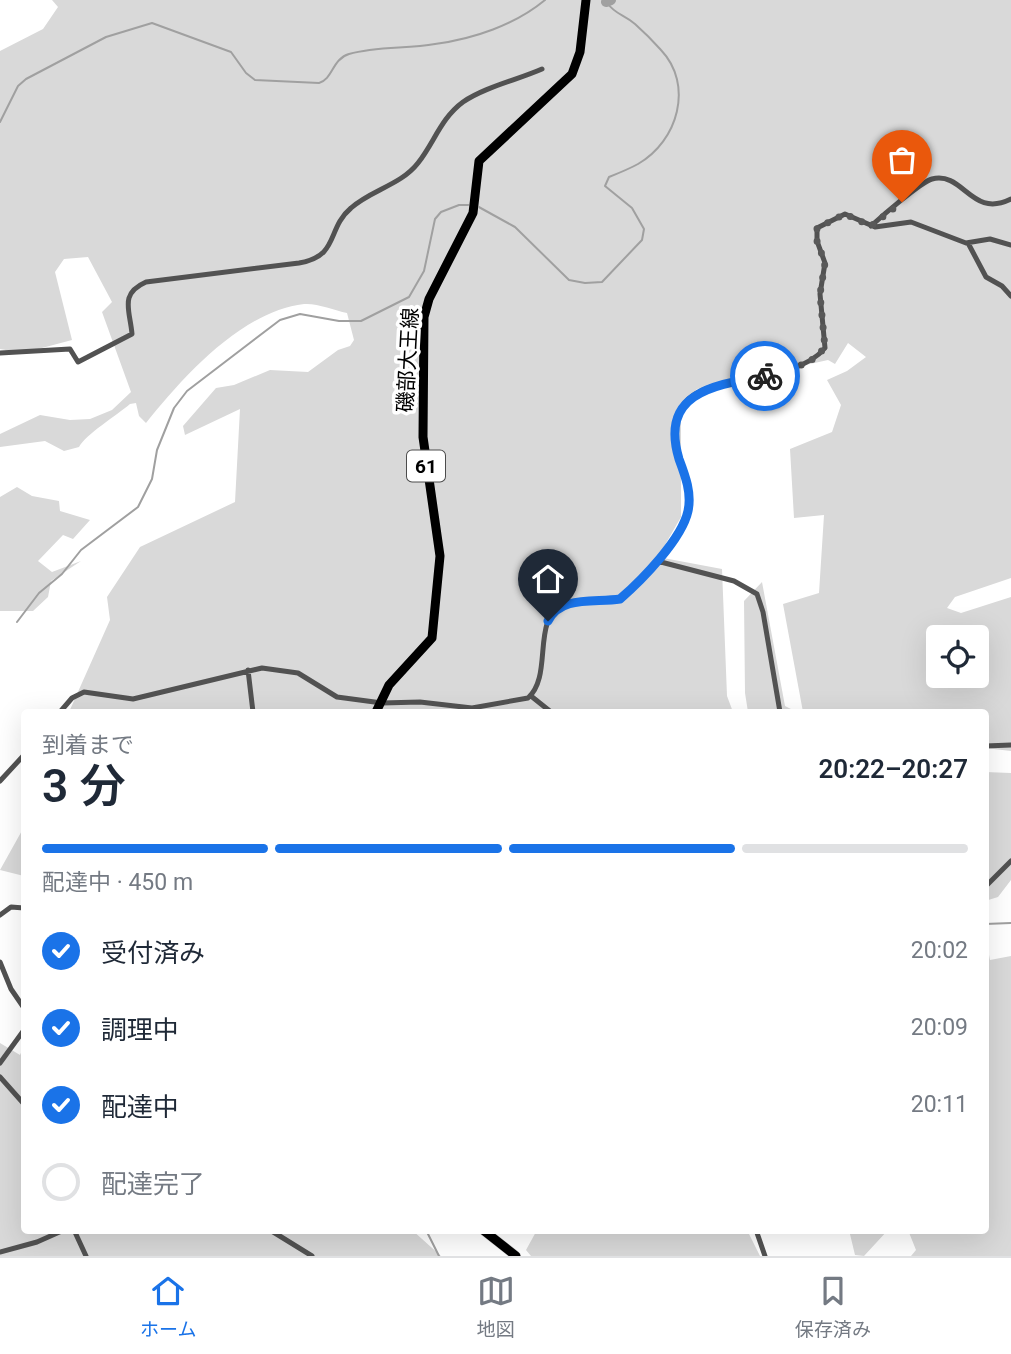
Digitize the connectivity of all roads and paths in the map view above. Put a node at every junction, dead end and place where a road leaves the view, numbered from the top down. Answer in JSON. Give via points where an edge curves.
{"nodes":[{"id":1,"x":586,"y":0,"type":"edge"},
{"id":2,"x":542,"y":69,"type":"dead end"},
{"id":3,"x":1011,"y":201,"type":"edge"},
{"id":4,"x":871,"y":226,"type":"junction"},
{"id":5,"x":968,"y":243,"type":"junction"},
{"id":6,"x":1011,"y":244,"type":"edge"},
{"id":7,"x":1011,"y":296,"type":"edge"},
{"id":8,"x":0,"y":353,"type":"edge"},
{"id":9,"x":657,"y":561,"type":"junction"},
{"id":10,"x":248,"y":670,"type":"junction"},
{"id":11,"x":531,"y":696,"type":"junction"},
{"id":12,"x":382,"y":703,"type":"junction"},
{"id":13,"x":63,"y":709,"type":"edge"},
{"id":14,"x":253,"y":709,"type":"edge"},
{"id":15,"x":378,"y":709,"type":"edge"},
{"id":16,"x":547,"y":709,"type":"edge"},
{"id":17,"x":780,"y":709,"type":"edge"},
{"id":18,"x":1011,"y":745,"type":"edge"},
{"id":19,"x":989,"y":746,"type":"edge"},
{"id":20,"x":21,"y":759,"type":"edge"},
{"id":21,"x":0,"y":781,"type":"edge"},
{"id":22,"x":1011,"y":861,"type":"edge"},
{"id":23,"x":989,"y":883,"type":"edge"},
{"id":24,"x":21,"y":908,"type":"edge"},
{"id":25,"x":0,"y":915,"type":"edge"},
{"id":26,"x":0,"y":962,"type":"edge"},
{"id":27,"x":21,"y":1004,"type":"edge"},
{"id":28,"x":21,"y":1034,"type":"edge"},
{"id":29,"x":0,"y":1063,"type":"edge"},
{"id":30,"x":0,"y":1077,"type":"edge"},
{"id":31,"x":21,"y":1101,"type":"edge"},
{"id":32,"x":55,"y":1234,"type":"edge"},
{"id":33,"x":76,"y":1234,"type":"edge"},
{"id":34,"x":276,"y":1234,"type":"edge"},
{"id":35,"x":488,"y":1234,"type":"edge"},
{"id":36,"x":757,"y":1234,"type":"edge"},
{"id":37,"x":0,"y":1252,"type":"edge"},
{"id":38,"x":86,"y":1256,"type":"edge"},
{"id":39,"x":312,"y":1256,"type":"edge"},
{"id":40,"x":516,"y":1256,"type":"edge"},
{"id":41,"x":765,"y":1256,"type":"edge"}],
"edges":[{"from":1,"to":12,"type":"main road","name":"磯部大王線","number":"61","via":[[580,52],[572,74],[479,161],[475,206],[429,299],[424,317],[423,437],[440,556],[432,638],[389,685]]},
{"from":2,"to":8,"type":"street","via":[[463,102],[441,125],[418,163],[346,213],[330,247],[316,258],[138,286],[127,299],[132,334],[78,362],[70,349]]},
{"from":3,"to":4,"type":"street","via":[[985,205],[951,182],[934,179]]},
{"from":4,"to":5,"type":"street","via":[[911,222]]},
{"from":4,"to":9,"type":"street","via":[[845,214],[825,222],[816,232],[825,263],[820,294],[826,343],[818,356],[788,371],[703,391],[683,405],[675,425],[689,492],[688,512]]},
{"from":5,"to":6,"type":"street","via":[[990,239]]},
{"from":5,"to":7,"type":"street","via":[[985,277]]},
{"from":9,"to":11,"type":"street","via":[[620,599],[556,609],[548,621],[540,683]]},
{"from":9,"to":17,"type":"street","via":[[734,581],[757,594]]},
{"from":10,"to":12,"type":"street","via":[[299,673],[338,697]]},
{"from":10,"to":13,"type":"street","via":[[133,699],[84,692]]},
{"from":10,"to":14,"type":"street"},
{"from":11,"to":12,"type":"street","via":[[472,708]]},
{"from":11,"to":16,"type":"street"},
{"from":12,"to":15,"type":"main road","name":"磯部大王線","number":"61"},
{"from":18,"to":19,"type":"street"},
{"from":20,"to":21,"type":"street"},
{"from":22,"to":23,"type":"street"},
{"from":24,"to":25,"type":"street","via":[[11,907]]},
{"from":26,"to":27,"type":"street"},
{"from":28,"to":29,"type":"street"},
{"from":30,"to":31,"type":"street"},
{"from":32,"to":37,"type":"street"},
{"from":33,"to":38,"type":"street"},
{"from":34,"to":39,"type":"street"},
{"from":35,"to":40,"type":"main road"},
{"from":36,"to":41,"type":"street"}]}
